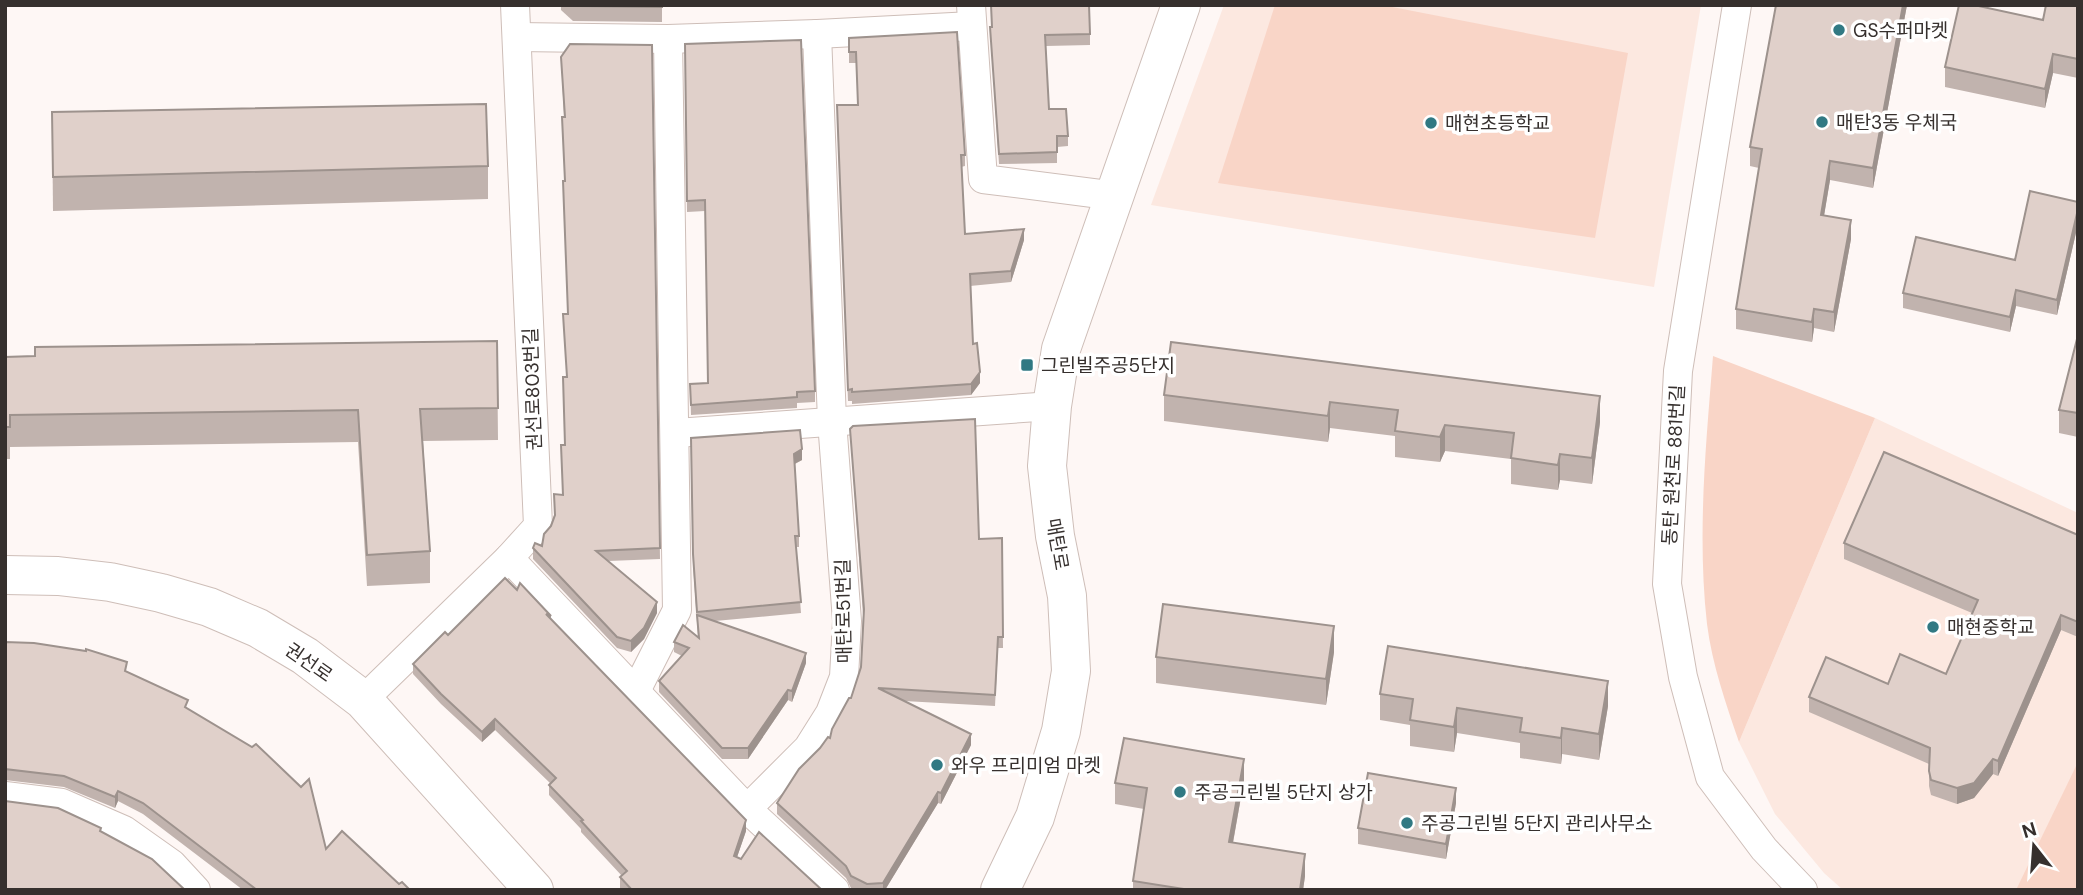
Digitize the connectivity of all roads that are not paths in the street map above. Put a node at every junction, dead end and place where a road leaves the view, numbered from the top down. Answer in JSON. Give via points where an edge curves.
{"nodes":[{"id":1,"x":515,"y":5,"type":"edge"},
{"id":2,"x":1181,"y":5,"type":"edge"},
{"id":3,"x":1737,"y":5,"type":"edge"},
{"id":4,"x":972,"y":16,"type":"edge"},
{"id":5,"x":817,"y":34,"type":"junction"},
{"id":6,"x":517,"y":37,"type":"junction"},
{"id":7,"x":668,"y":39,"type":"junction"},
{"id":8,"x":1116,"y":196,"type":"junction"},
{"id":9,"x":1052,"y":406,"type":"junction"},
{"id":10,"x":832,"y":421,"type":"junction"},
{"id":11,"x":676,"y":433,"type":"junction"},
{"id":12,"x":509,"y":558,"type":"junction"},
{"id":13,"x":5,"y":575,"type":"edge"},
{"id":14,"x":635,"y":691,"type":"junction"},
{"id":15,"x":363,"y":700,"type":"junction"},
{"id":16,"x":5,"y":796,"type":"edge"},
{"id":17,"x":747,"y":808,"type":"junction"},
{"id":18,"x":196,"y":890,"type":"edge"},
{"id":19,"x":534,"y":890,"type":"edge"},
{"id":20,"x":835,"y":890,"type":"edge"},
{"id":21,"x":1000,"y":890,"type":"edge"},
{"id":22,"x":1803,"y":890,"type":"edge"}],
"edges":[{"from":1,"to":6,"type":"street","name":"권선로803번길"},
{"from":2,"to":8,"type":"street","name":"매탄로"},
{"from":3,"to":22,"type":"street","name":"동탄 원천로 881번길","via":[[1678,371],[1667,584],[1683,677],[1710,777],[1764,849]]},
{"from":4,"to":5,"type":"street"},
{"from":4,"to":8,"type":"street","via":[[983,179]]},
{"from":5,"to":7,"type":"street"},
{"from":5,"to":10,"type":"street","name":"매탄로51번길"},
{"from":6,"to":7,"type":"street"},
{"from":6,"to":12,"type":"street","name":"권선로803번길","via":[[538,526]]},
{"from":7,"to":11,"type":"street"},
{"from":8,"to":9,"type":"street","name":"매탄로","via":[[1061,349]]},
{"from":9,"to":10,"type":"street"},
{"from":9,"to":21,"type":"street","name":"매탄로","via":[[1047,466],[1067,596],[1071,671],[1061,731],[1035,817]]},
{"from":10,"to":11,"type":"street"},
{"from":10,"to":17,"type":"street","name":"매탄로51번길","via":[[847,621],[844,677],[830,713],[808,748]]},
{"from":11,"to":14,"type":"street","via":[[677,611]]},
{"from":12,"to":14,"type":"street"},
{"from":12,"to":15,"type":"street","name":"권선로803번길"},
{"from":13,"to":15,"type":"street","name":"권선로","via":[[110,582],[209,607],[258,628],[305,656]]},
{"from":14,"to":17,"type":"street"},
{"from":15,"to":19,"type":"street","name":"권선로"},
{"from":16,"to":18,"type":"street","via":[[62,803],[124,830],[172,864]]},
{"from":17,"to":20,"type":"street"}]}
